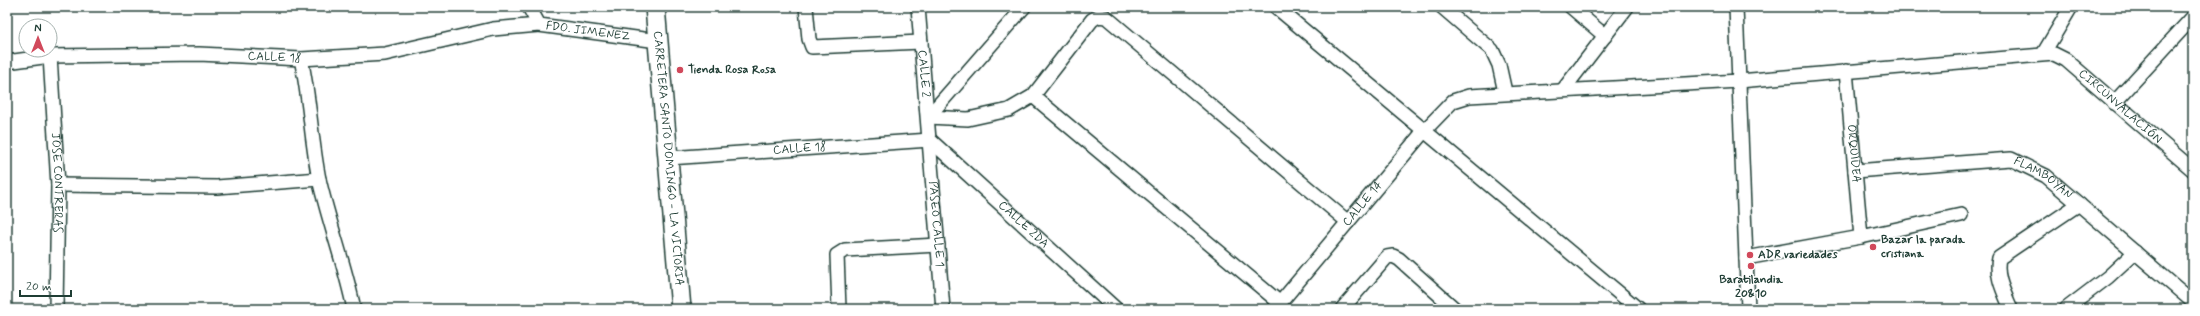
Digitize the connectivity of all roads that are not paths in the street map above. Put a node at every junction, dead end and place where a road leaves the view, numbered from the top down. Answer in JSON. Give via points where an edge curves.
{"nodes":[{"id":1,"x":529,"y":7,"type":"edge"},
{"id":2,"x":655,"y":7,"type":"edge"},
{"id":3,"x":806,"y":7,"type":"edge"},
{"id":4,"x":918,"y":7,"type":"edge"},
{"id":5,"x":1024,"y":7,"type":"edge"},
{"id":6,"x":1276,"y":7,"type":"edge"},
{"id":7,"x":1442,"y":7,"type":"edge"},
{"id":8,"x":1571,"y":7,"type":"edge"},
{"id":9,"x":1627,"y":7,"type":"edge"},
{"id":10,"x":1736,"y":7,"type":"edge"},
{"id":11,"x":2071,"y":7,"type":"edge"},
{"id":12,"x":2193,"y":17,"type":"edge"},
{"id":13,"x":539,"y":25,"type":"junction"},
{"id":14,"x":1605,"y":36,"type":"junction"},
{"id":15,"x":658,"y":41,"type":"junction"},
{"id":16,"x":921,"y":42,"type":"junction"},
{"id":17,"x":2042,"y":54,"type":"junction"},
{"id":18,"x":58,"y":56,"type":"edge"},
{"id":19,"x":36,"y":58,"type":"edge"},
{"id":20,"x":50,"y":58,"type":"edge"},
{"id":21,"x":301,"y":59,"type":"junction"},
{"id":22,"x":7,"y":62,"type":"edge"},
{"id":23,"x":1846,"y":71,"type":"junction"},
{"id":24,"x":1739,"y":81,"type":"junction"},
{"id":25,"x":1563,"y":90,"type":"junction"},
{"id":26,"x":1505,"y":92,"type":"junction"},
{"id":27,"x":1033,"y":96,"type":"junction"},
{"id":28,"x":1454,"y":101,"type":"joint"},
{"id":29,"x":2114,"y":102,"type":"junction"},
{"id":30,"x":928,"y":117,"type":"junction"},
{"id":31,"x":1424,"y":131,"type":"junction"},
{"id":32,"x":930,"y":140,"type":"junction"},
{"id":33,"x":669,"y":158,"type":"junction"},
{"id":34,"x":2193,"y":170,"type":"edge"},
{"id":35,"x":1855,"y":171,"type":"junction"},
{"id":36,"x":319,"y":179,"type":"junction"},
{"id":37,"x":58,"y":185,"type":"junction"},
{"id":38,"x":2079,"y":204,"type":"junction"},
{"id":39,"x":1961,"y":215,"type":"dead end"},
{"id":40,"x":1348,"y":222,"type":"junction"},
{"id":41,"x":1861,"y":237,"type":"junction"},
{"id":42,"x":938,"y":245,"type":"junction"},
{"id":43,"x":2135,"y":252,"type":"junction"},
{"id":44,"x":1746,"y":258,"type":"junction"},
{"id":45,"x":2193,"y":302,"type":"edge"},
{"id":46,"x":1278,"y":306,"type":"edge"},
{"id":47,"x":56,"y":309,"type":"edge"},
{"id":48,"x":354,"y":309,"type":"edge"},
{"id":49,"x":681,"y":309,"type":"edge"},
{"id":50,"x":839,"y":309,"type":"edge"},
{"id":51,"x":943,"y":309,"type":"edge"},
{"id":52,"x":1116,"y":309,"type":"edge"},
{"id":53,"x":1342,"y":309,"type":"edge"},
{"id":54,"x":1455,"y":309,"type":"edge"},
{"id":55,"x":1638,"y":309,"type":"edge"},
{"id":56,"x":1748,"y":309,"type":"edge"},
{"id":57,"x":2011,"y":309,"type":"edge"},
{"id":58,"x":2066,"y":309,"type":"edge"}],
"edges":[{"from":1,"to":13,"type":"street","name":"FDO. JIMENEZ"},
{"from":2,"to":15,"type":"main road","name":"CARRETERA SANTO DOMINGO - LA VICTORIA"},
{"from":3,"to":16,"type":"street","via":[[812,47]]},
{"from":4,"to":16,"type":"street","name":"CALLE 2"},
{"from":5,"to":30,"type":"street"},
{"from":6,"to":31,"type":"street"},
{"from":7,"to":26,"type":"street","via":[[1492,50],[1499,65]]},
{"from":8,"to":14,"type":"street"},
{"from":9,"to":14,"type":"street"},
{"from":10,"to":24,"type":"street"},
{"from":11,"to":17,"type":"street"},
{"from":12,"to":29,"type":"street"},
{"from":13,"to":15,"type":"street","name":"FDO. JIMENEZ"},
{"from":13,"to":21,"type":"street","name":"CALLE 18","via":[[493,29],[385,54]]},
{"from":14,"to":25,"type":"street"},
{"from":15,"to":33,"type":"main road","name":"CARRETERA SANTO DOMINGO - LA VICTORIA"},
{"from":16,"to":30,"type":"street","name":"CALLE 2"},
{"from":17,"to":23,"type":"street","name":"CIRCUNVALACIÓN"},
{"from":17,"to":29,"type":"street","name":"CIRCUNVALACIÓN","via":[[2054,54],[2066,60]]},
{"from":18,"to":21,"type":"street","name":"CALLE 18","via":[[199,54]]},
{"from":19,"to":22,"type":"street","name":"CALLE 18"},
{"from":20,"to":37,"type":"street","name":"JOSE CONTRERAS"},
{"from":21,"to":36,"type":"street"},
{"from":23,"to":24,"type":"street","name":"CIRCUNVALACIÓN"},
{"from":23,"to":35,"type":"street","name":"ORQUIDEA"},
{"from":24,"to":25,"type":"street","name":"CIRCUNVALACIÓN"},
{"from":24,"to":44,"type":"street"},
{"from":25,"to":26,"type":"street","name":"CIRCUNVALACIÓN"},
{"from":26,"to":28,"type":"street","name":"CIRCUNVALACIÓN","via":[[1469,96]]},
{"from":27,"to":30,"type":"street","via":[[1009,110],[968,119]]},
{"from":27,"to":40,"type":"street","via":[[1092,20],[1098,16],[1106,17]]},
{"from":27,"to":46,"type":"street"},
{"from":28,"to":31,"type":"street","name":"CALLE 14"},
{"from":29,"to":34,"type":"street","name":"CIRCUNVALACIÓN"},
{"from":30,"to":32,"type":"street","name":"CALLE 2"},
{"from":31,"to":40,"type":"street","name":"CALLE 14"},
{"from":31,"to":55,"type":"street"},
{"from":32,"to":33,"type":"street","name":"CALLE 18"},
{"from":32,"to":42,"type":"street","name":"PASEO CALLE 1"},
{"from":32,"to":52,"type":"street","name":"CALLE 2DA"},
{"from":33,"to":49,"type":"main road","name":"CARRETERA SANTO DOMINGO - LA VICTORIA"},
{"from":35,"to":38,"type":"street","name":"FLAMBOYAN","via":[[2011,159],[2046,176]]},
{"from":35,"to":41,"type":"street","name":"ORQUIDEA"},
{"from":36,"to":37,"type":"street","via":[[218,187]]},
{"from":36,"to":48,"type":"street"},
{"from":37,"to":47,"type":"street","name":"JOSE CONTRERAS"},
{"from":38,"to":43,"type":"street","name":"FLAMBOYAN"},
{"from":38,"to":57,"type":"street","via":[[1999,258],[1998,276]]},
{"from":39,"to":41,"type":"street"},
{"from":40,"to":46,"type":"street","name":"CALLE 14"},
{"from":41,"to":44,"type":"street"},
{"from":42,"to":50,"type":"street","via":[[840,252],[837,255]]},
{"from":42,"to":51,"type":"street","name":"PASEO CALLE 1"},
{"from":43,"to":45,"type":"street","name":"FLAMBOYAN"},
{"from":43,"to":58,"type":"street","via":[[2108,277]]},
{"from":44,"to":56,"type":"street"},
{"from":53,"to":54,"type":"street","via":[[1387,257],[1393,256]]}]}
